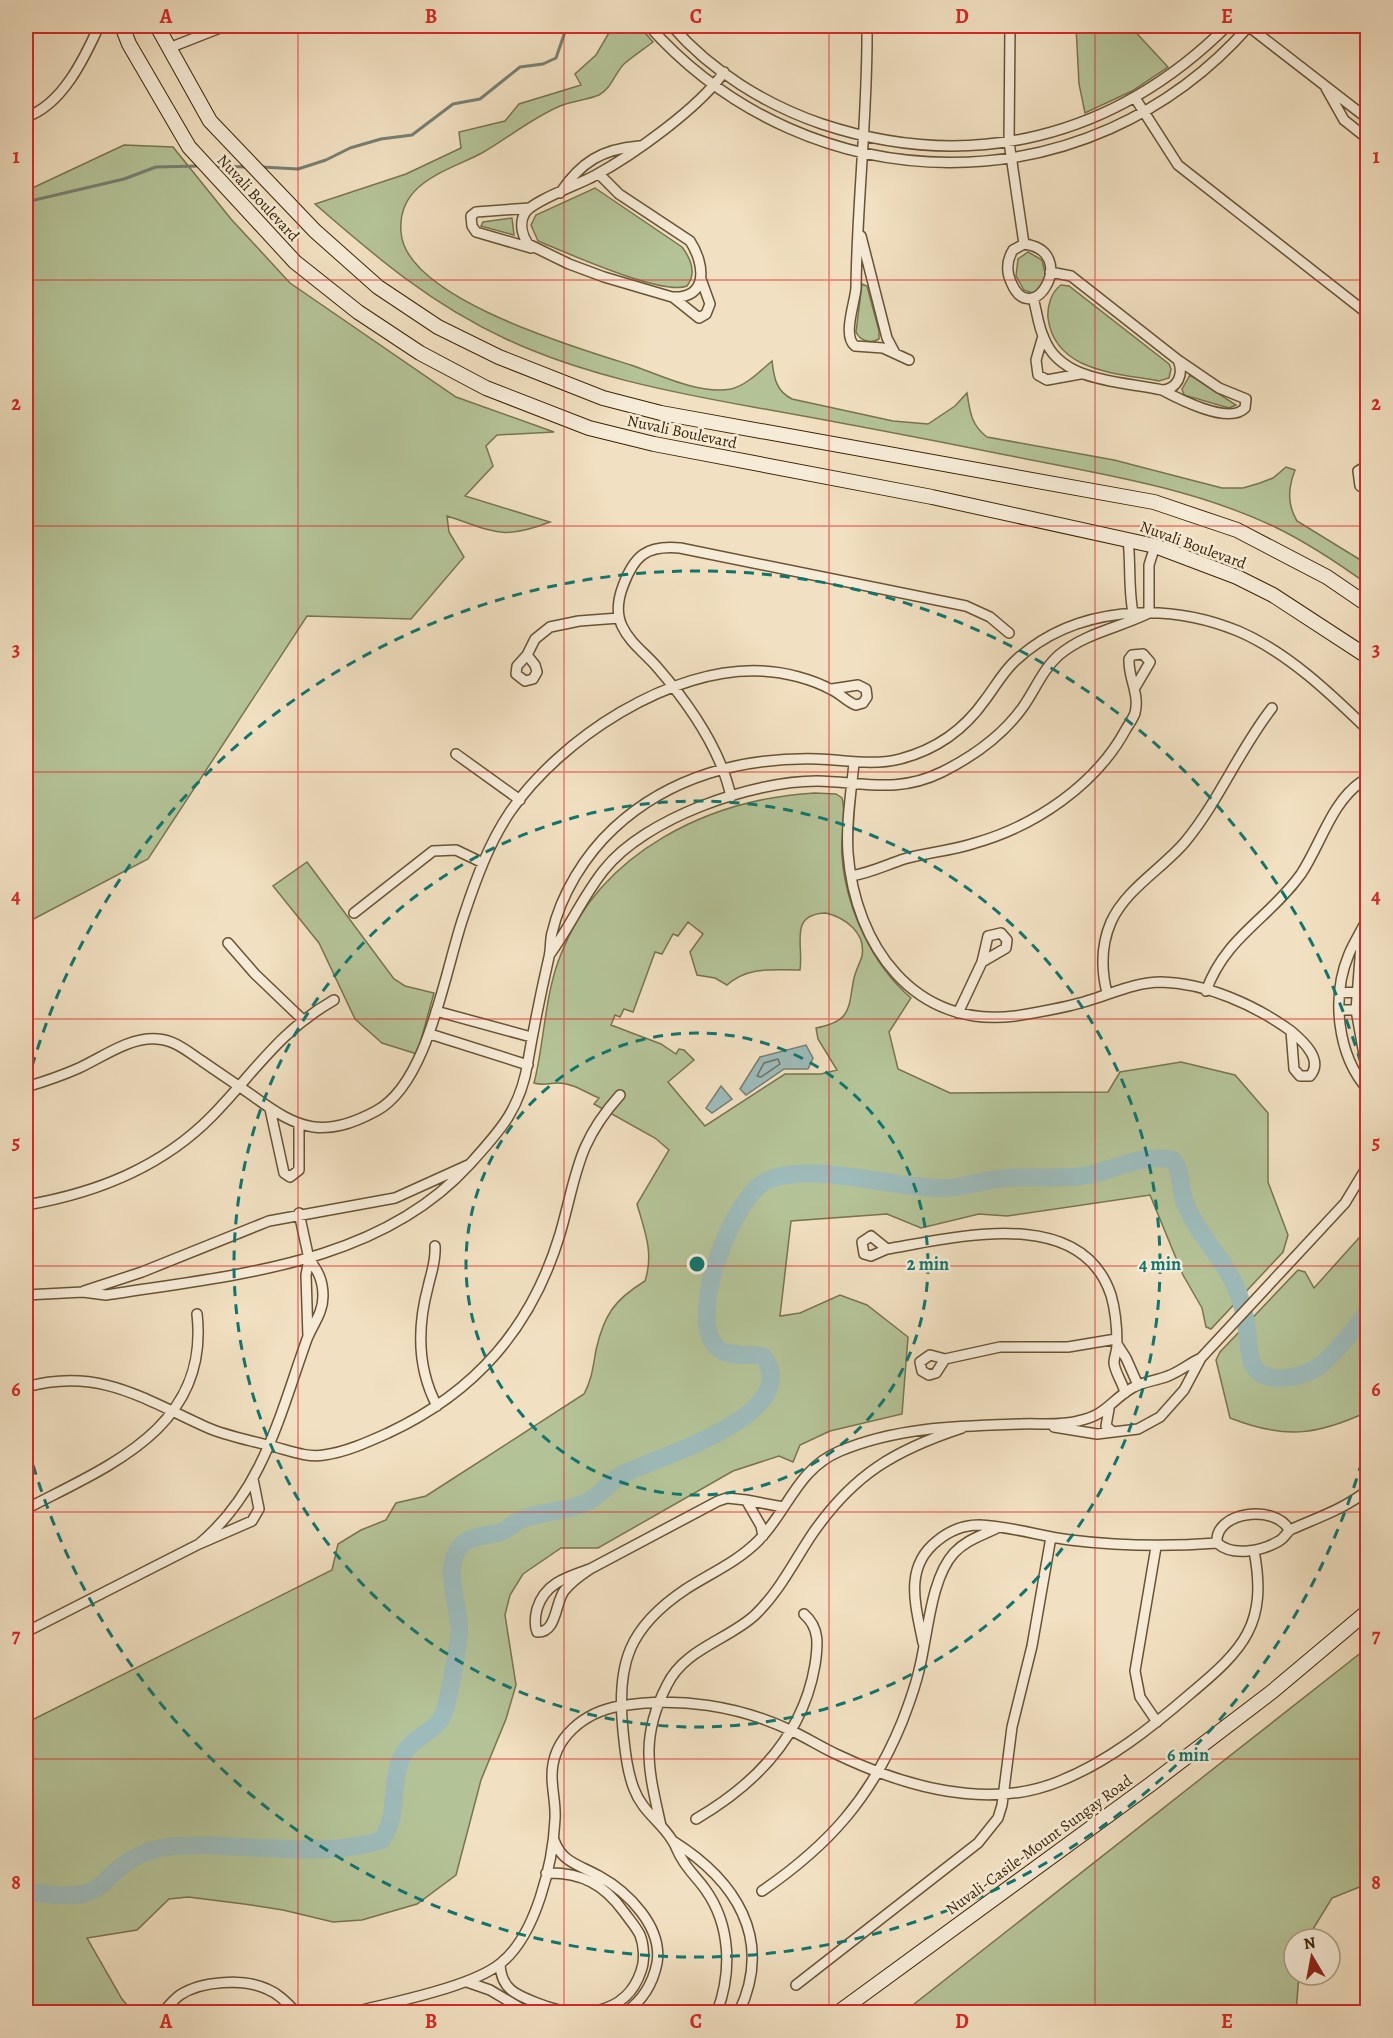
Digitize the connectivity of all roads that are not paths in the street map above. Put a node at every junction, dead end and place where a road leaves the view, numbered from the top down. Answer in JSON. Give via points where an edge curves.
{"nodes":[{"id":1,"x":99,"y":26,"type":"edge"},
{"id":2,"x":122,"y":26,"type":"edge"},
{"id":3,"x":157,"y":26,"type":"edge"},
{"id":4,"x":225,"y":26,"type":"edge"},
{"id":5,"x":649,"y":26,"type":"edge"},
{"id":6,"x":672,"y":26,"type":"edge"},
{"id":7,"x":867,"y":26,"type":"edge"},
{"id":8,"x":1010,"y":26,"type":"edge"},
{"id":9,"x":1227,"y":26,"type":"edge"},
{"id":10,"x":1248,"y":26,"type":"edge"},
{"id":11,"x":169,"y":48,"type":"junction"},
{"id":12,"x":724,"y":72,"type":"junction"},
{"id":13,"x":714,"y":86,"type":"junction"},
{"id":14,"x":1325,"y":86,"type":"junction"},
{"id":15,"x":1135,"y":98,"type":"junction"},
{"id":16,"x":1143,"y":113,"type":"junction"},
{"id":17,"x":26,"y":117,"type":"edge"},
{"id":18,"x":1368,"y":119,"type":"edge"},
{"id":19,"x":864,"y":136,"type":"junction"},
{"id":20,"x":1368,"y":139,"type":"edge"},
{"id":21,"x":1009,"y":142,"type":"junction"},
{"id":22,"x":642,"y":146,"type":"junction"},
{"id":23,"x":862,"y":153,"type":"junction"},
{"id":24,"x":1011,"y":158,"type":"junction"},
{"id":25,"x":599,"y":174,"type":"junction"},
{"id":26,"x":559,"y":194,"type":"junction"},
{"id":27,"x":530,"y":208,"type":"junction"},
{"id":28,"x":860,"y":227,"type":"junction"},
{"id":29,"x":1024,"y":244,"type":"junction"},
{"id":30,"x":534,"y":249,"type":"junction"},
{"id":31,"x":1050,"y":272,"type":"junction"},
{"id":32,"x":871,"y":278,"type":"junction"},
{"id":33,"x":701,"y":279,"type":"junction"},
{"id":34,"x":856,"y":280,"type":"junction"},
{"id":35,"x":672,"y":297,"type":"junction"},
{"id":36,"x":1034,"y":298,"type":"junction"},
{"id":37,"x":1368,"y":314,"type":"edge"},
{"id":38,"x":1042,"y":336,"type":"junction"},
{"id":39,"x":895,"y":353,"type":"junction"},
{"id":40,"x":909,"y":360,"type":"dead end"},
{"id":41,"x":1178,"y":360,"type":"junction"},
{"id":42,"x":1084,"y":375,"type":"junction"},
{"id":43,"x":1162,"y":390,"type":"junction"},
{"id":44,"x":1368,"y":465,"type":"edge"},
{"id":45,"x":1368,"y":490,"type":"edge"},
{"id":46,"x":1128,"y":539,"type":"junction"},
{"id":47,"x":1155,"y":546,"type":"junction"},
{"id":48,"x":1368,"y":605,"type":"edge"},
{"id":49,"x":1149,"y":613,"type":"junction"},
{"id":50,"x":1134,"y":616,"type":"junction"},
{"id":51,"x":619,"y":618,"type":"junction"},
{"id":52,"x":1009,"y":633,"type":"dead end"},
{"id":53,"x":527,"y":655,"type":"dead end"},
{"id":54,"x":1368,"y":657,"type":"edge"},
{"id":55,"x":674,"y":686,"type":"junction"},
{"id":56,"x":1136,"y":686,"type":"dead end"},
{"id":57,"x":832,"y":689,"type":"dead end"},
{"id":58,"x":1272,"y":708,"type":"dead end"},
{"id":59,"x":1368,"y":730,"type":"edge"},
{"id":60,"x":456,"y":754,"type":"dead end"},
{"id":61,"x":854,"y":763,"type":"junction"},
{"id":62,"x":721,"y":768,"type":"junction"},
{"id":63,"x":1361,"y":782,"type":"dead end"},
{"id":64,"x":852,"y":785,"type":"junction"},
{"id":65,"x":731,"y":797,"type":"junction"},
{"id":66,"x":520,"y":800,"type":"junction"},
{"id":67,"x":483,"y":863,"type":"junction"},
{"id":68,"x":851,"y":876,"type":"junction"},
{"id":69,"x":354,"y":913,"type":"dead end"},
{"id":70,"x":1368,"y":917,"type":"edge"},
{"id":71,"x":1362,"y":929,"type":"junction"},
{"id":72,"x":228,"y":943,"type":"dead end"},
{"id":73,"x":550,"y":954,"type":"junction"},
{"id":74,"x":982,"y":962,"type":"dead end"},
{"id":75,"x":1206,"y":991,"type":"junction"},
{"id":76,"x":1368,"y":991,"type":"edge"},
{"id":77,"x":1107,"y":993,"type":"junction"},
{"id":78,"x":1340,"y":993,"type":"junction"},
{"id":79,"x":1357,"y":993,"type":"junction"},
{"id":80,"x":334,"y":999,"type":"dead end"},
{"id":81,"x":1368,"y":1006,"type":"edge"},
{"id":82,"x":1340,"y":1010,"type":"junction"},
{"id":83,"x":1356,"y":1010,"type":"junction"},
{"id":84,"x":436,"y":1011,"type":"junction"},
{"id":85,"x":958,"y":1012,"type":"junction"},
{"id":86,"x":302,"y":1019,"type":"junction"},
{"id":87,"x":1291,"y":1031,"type":"dead end"},
{"id":88,"x":430,"y":1034,"type":"junction"},
{"id":89,"x":531,"y":1037,"type":"junction"},
{"id":90,"x":528,"y":1065,"type":"junction"},
{"id":91,"x":1368,"y":1077,"type":"edge"},
{"id":92,"x":238,"y":1085,"type":"junction"},
{"id":93,"x":26,"y":1087,"type":"edge"},
{"id":94,"x":1368,"y":1090,"type":"edge"},
{"id":95,"x":620,"y":1095,"type":"dead end"},
{"id":96,"x":270,"y":1109,"type":"junction"},
{"id":97,"x":300,"y":1125,"type":"junction"},
{"id":98,"x":470,"y":1164,"type":"junction"},
{"id":99,"x":1368,"y":1165,"type":"edge"},
{"id":100,"x":26,"y":1205,"type":"edge"},
{"id":101,"x":299,"y":1213,"type":"junction"},
{"id":102,"x":435,"y":1246,"type":"dead end"},
{"id":103,"x":887,"y":1249,"type":"dead end"},
{"id":104,"x":309,"y":1259,"type":"junction"},
{"id":105,"x":82,"y":1292,"type":"junction"},
{"id":106,"x":26,"y":1295,"type":"edge"},
{"id":107,"x":197,"y":1314,"type":"dead end"},
{"id":108,"x":308,"y":1337,"type":"junction"},
{"id":109,"x":1116,"y":1342,"type":"junction"},
{"id":110,"x":1201,"y":1358,"type":"junction"},
{"id":111,"x":945,"y":1359,"type":"dead end"},
{"id":112,"x":1167,"y":1377,"type":"junction"},
{"id":113,"x":1138,"y":1385,"type":"junction"},
{"id":114,"x":26,"y":1387,"type":"edge"},
{"id":115,"x":1125,"y":1393,"type":"junction"},
{"id":116,"x":1178,"y":1399,"type":"junction"},
{"id":117,"x":437,"y":1406,"type":"junction"},
{"id":118,"x":1109,"y":1409,"type":"junction"},
{"id":119,"x":172,"y":1410,"type":"junction"},
{"id":120,"x":973,"y":1425,"type":"junction"},
{"id":121,"x":1050,"y":1426,"type":"junction"},
{"id":122,"x":1113,"y":1432,"type":"junction"},
{"id":123,"x":267,"y":1445,"type":"junction"},
{"id":124,"x":253,"y":1479,"type":"junction"},
{"id":125,"x":1368,"y":1490,"type":"edge"},
{"id":126,"x":746,"y":1500,"type":"junction"},
{"id":127,"x":783,"y":1507,"type":"junction"},
{"id":128,"x":26,"y":1509,"type":"edge"},
{"id":129,"x":997,"y":1528,"type":"junction"},
{"id":130,"x":1289,"y":1530,"type":"junction"},
{"id":131,"x":763,"y":1536,"type":"junction"},
{"id":132,"x":1051,"y":1537,"type":"junction"},
{"id":133,"x":1217,"y":1543,"type":"junction"},
{"id":134,"x":199,"y":1544,"type":"junction"},
{"id":135,"x":1156,"y":1547,"type":"junction"},
{"id":136,"x":1254,"y":1551,"type":"junction"},
{"id":137,"x":590,"y":1569,"type":"junction"},
{"id":138,"x":1368,"y":1611,"type":"edge"},
{"id":139,"x":804,"y":1614,"type":"dead end"},
{"id":140,"x":26,"y":1632,"type":"edge"},
{"id":141,"x":924,"y":1648,"type":"junction"},
{"id":142,"x":661,"y":1702,"type":"junction"},
{"id":143,"x":621,"y":1706,"type":"junction"},
{"id":144,"x":1157,"y":1722,"type":"junction"},
{"id":145,"x":792,"y":1731,"type":"junction"},
{"id":146,"x":878,"y":1772,"type":"junction"},
{"id":147,"x":1004,"y":1794,"type":"junction"},
{"id":148,"x":696,"y":1819,"type":"dead end"},
{"id":149,"x":661,"y":1826,"type":"junction"},
{"id":150,"x":554,"y":1840,"type":"junction"},
{"id":151,"x":673,"y":1841,"type":"junction"},
{"id":152,"x":546,"y":1873,"type":"junction"},
{"id":153,"x":762,"y":1891,"type":"dead end"},
{"id":154,"x":500,"y":1964,"type":"junction"},
{"id":155,"x":465,"y":1981,"type":"junction"},
{"id":156,"x":796,"y":1985,"type":"dead end"},
{"id":157,"x":622,"y":2001,"type":"junction"},
{"id":158,"x":163,"y":2012,"type":"edge"},
{"id":159,"x":295,"y":2012,"type":"edge"},
{"id":160,"x":628,"y":2012,"type":"edge"},
{"id":161,"x":354,"y":2013,"type":"edge"},
{"id":162,"x":527,"y":2013,"type":"edge"},
{"id":163,"x":717,"y":2013,"type":"edge"},
{"id":164,"x":739,"y":2013,"type":"edge"},
{"id":165,"x":839,"y":2013,"type":"edge"}],
"edges":[{"from":1,"to":17,"type":"street","via":[[71,77],[42,112]]},
{"from":2,"to":46,"type":"main road","name":"Nuvali Boulevard","via":[[189,147],[295,262],[358,312],[420,353],[486,388],[589,428],[654,444]]},
{"from":3,"to":11,"type":"main road","name":"Nuvali Boulevard"},
{"from":4,"to":11,"type":"street"},
{"from":5,"to":13,"type":"street"},
{"from":6,"to":12,"type":"street"},
{"from":7,"to":19,"type":"street"},
{"from":8,"to":21,"type":"street"},
{"from":9,"to":15,"type":"street","via":[[1174,73]]},
{"from":10,"to":14,"type":"street"},
{"from":10,"to":16,"type":"street","via":[[1198,75]]},
{"from":11,"to":48,"type":"main road","name":"Nuvali Boulevard","via":[[210,121],[315,231],[378,287],[430,322],[499,357],[603,398],[661,413],[1154,502],[1237,530],[1327,578]]},
{"from":12,"to":13,"type":"street"},
{"from":12,"to":19,"type":"street","via":[[790,111]]},
{"from":13,"to":22,"type":"street"},
{"from":13,"to":23,"type":"street","via":[[789,129]]},
{"from":14,"to":18,"type":"street"},
{"from":14,"to":20,"type":"street","via":[[1338,113]]},
{"from":15,"to":16,"type":"street"},
{"from":15,"to":21,"type":"street","via":[[1089,120]]},
{"from":16,"to":24,"type":"street","via":[[1062,147]]},
{"from":16,"to":37,"type":"street","via":[[1178,165]]},
{"from":19,"to":21,"type":"street","via":[[946,146]]},
{"from":19,"to":23,"type":"street"},
{"from":21,"to":24,"type":"street"},
{"from":22,"to":25,"type":"street"},
{"from":22,"to":26,"type":"street","via":[[608,151],[579,168]]},
{"from":23,"to":24,"type":"street","via":[[946,164]]},
{"from":23,"to":28,"type":"street"},
{"from":24,"to":29,"type":"street"},
{"from":25,"to":26,"type":"street"},
{"from":25,"to":33,"type":"street","via":[[628,201],[690,242],[700,260]]},
{"from":26,"to":27,"type":"street"},
{"from":27,"to":30,"type":"street","via":[[522,221],[522,230]]},
{"from":27,"to":30,"type":"street","via":[[476,212],[471,222],[473,230],[481,234]]},
{"from":28,"to":32,"type":"street"},
{"from":28,"to":34,"type":"street"},
{"from":29,"to":31,"type":"street","via":[[1042,252]]},
{"from":29,"to":36,"type":"street","via":[[1014,250],[1007,269],[1014,289]]},
{"from":30,"to":35,"type":"street","via":[[604,277]]},
{"from":31,"to":36,"type":"street","via":[[1045,291]]},
{"from":31,"to":41,"type":"street","via":[[1071,276]]},
{"from":32,"to":34,"type":"street"},
{"from":32,"to":39,"type":"street","via":[[887,338]]},
{"from":33,"to":35,"type":"street","via":[[688,295]]},
{"from":33,"to":35,"type":"street","via":[[710,304],[703,317],[699,318]]},
{"from":34,"to":39,"type":"street","via":[[849,335],[852,344]]},
{"from":36,"to":38,"type":"street"},
{"from":38,"to":42,"type":"street","via":[[1059,360]]},
{"from":38,"to":42,"type":"street","via":[[1036,368],[1043,380]]},
{"from":39,"to":40,"type":"street"},
{"from":41,"to":43,"type":"street","via":[[1180,378],[1169,390]]},
{"from":41,"to":43,"type":"street","via":[[1219,388],[1242,396],[1245,408],[1228,414],[1193,405]]},
{"from":42,"to":43,"type":"street"},
{"from":44,"to":45,"type":"street","via":[[1357,475],[1360,486]]},
{"from":46,"to":47,"type":"main road","name":"Nuvali Boulevard"},
{"from":46,"to":50,"type":"street"},
{"from":47,"to":49,"type":"street","via":[[1149,565]]},
{"from":47,"to":54,"type":"main road","name":"Nuvali Boulevard","via":[[1273,595]]},
{"from":49,"to":50,"type":"street"},
{"from":49,"to":59,"type":"street","via":[[1238,631],[1292,664]]},
{"from":50,"to":61,"type":"street","via":[[1092,618],[1050,634],[1007,668],[974,716],[933,747],[900,759]]},
{"from":50,"to":64,"type":"street","via":[[1084,638],[1058,657],[1012,721],[959,762],[912,783]]},
{"from":51,"to":52,"type":"street","via":[[620,594],[627,571],[642,555],[665,547],[966,606],[990,617]]},
{"from":51,"to":53,"type":"street","via":[[550,627],[535,639]]},
{"from":51,"to":55,"type":"street","via":[[628,637]]},
{"from":55,"to":57,"type":"street","via":[[720,673],[762,671]]},
{"from":55,"to":62,"type":"street","via":[[703,730]]},
{"from":55,"to":66,"type":"street","via":[[631,705],[586,734]]},
{"from":56,"to":68,"type":"street","via":[[1135,713],[1117,745],[1081,785],[1048,809],[985,840]]},
{"from":58,"to":77,"type":"street","via":[[1195,829],[1117,911],[1103,951]]},
{"from":60,"to":66,"type":"street"},
{"from":61,"to":62,"type":"street","via":[[816,759],[740,763]]},
{"from":61,"to":64,"type":"street"},
{"from":62,"to":65,"type":"street"},
{"from":62,"to":73,"type":"street","via":[[664,793],[613,830],[586,861],[566,895],[551,934]]},
{"from":63,"to":75,"type":"street","via":[[1336,810],[1288,891],[1227,950]]},
{"from":64,"to":65,"type":"street","via":[[801,782]]},
{"from":64,"to":68,"type":"street","via":[[847,833]]},
{"from":65,"to":73,"type":"street","via":[[663,823],[617,856],[593,885]]},
{"from":66,"to":67,"type":"street"},
{"from":67,"to":69,"type":"street","via":[[456,850],[433,851]]},
{"from":67,"to":84,"type":"street","via":[[452,950]]},
{"from":68,"to":85,"type":"street","via":[[863,917],[898,977],[923,999]]},
{"from":70,"to":71,"type":"street"},
{"from":71,"to":78,"type":"street","via":[[1349,954]]},
{"from":71,"to":79,"type":"street"},
{"from":72,"to":86,"type":"street"},
{"from":73,"to":89,"type":"street"},
{"from":74,"to":85,"type":"street"},
{"from":75,"to":77,"type":"street","via":[[1159,982]]},
{"from":75,"to":87,"type":"street","via":[[1254,1008]]},
{"from":76,"to":79,"type":"street"},
{"from":77,"to":85,"type":"street","via":[[1065,1007],[1013,1016],[976,1017]]},
{"from":78,"to":79,"type":"street"},
{"from":78,"to":82,"type":"street"},
{"from":79,"to":83,"type":"street"},
{"from":80,"to":86,"type":"street"},
{"from":81,"to":83,"type":"street"},
{"from":82,"to":83,"type":"street"},
{"from":82,"to":94,"type":"street","via":[[1347,1056],[1353,1072]]},
{"from":83,"to":91,"type":"street"},
{"from":84,"to":88,"type":"street"},
{"from":84,"to":89,"type":"street"},
{"from":86,"to":92,"type":"street"},
{"from":88,"to":90,"type":"street"},
{"from":88,"to":97,"type":"street","via":[[404,1086],[385,1106],[342,1127]]},
{"from":89,"to":90,"type":"street"},
{"from":90,"to":98,"type":"street","via":[[506,1124]]},
{"from":92,"to":93,"type":"street","via":[[174,1043],[149,1039],[137,1040],[77,1069]]},
{"from":92,"to":96,"type":"street"},
{"from":92,"to":100,"type":"street","via":[[198,1129],[146,1166],[81,1194]]},
{"from":95,"to":117,"type":"street","via":[[585,1147],[570,1187],[560,1233],[525,1316],[478,1375]]},
{"from":96,"to":97,"type":"street"},
{"from":96,"to":97,"type":"street","via":[[284,1173],[290,1177],[299,1170]]},
{"from":98,"to":101,"type":"street","via":[[395,1198]]},
{"from":98,"to":104,"type":"street","via":[[455,1182],[407,1215]]},
{"from":99,"to":110,"type":"street","via":[[1345,1203]]},
{"from":101,"to":104,"type":"street"},
{"from":101,"to":105,"type":"street"},
{"from":102,"to":117,"type":"street","via":[[420,1346],[424,1375]]},
{"from":103,"to":109,"type":"street","via":[[987,1234],[1030,1235],[1065,1244],[1089,1260],[1108,1288],[1116,1314]]},
{"from":104,"to":105,"type":"street","via":[[106,1295]]},
{"from":104,"to":108,"type":"street"},
{"from":104,"to":108,"type":"street","via":[[320,1273],[323,1297]]},
{"from":105,"to":106,"type":"street"},
{"from":107,"to":119,"type":"street","via":[[193,1369]]},
{"from":108,"to":123,"type":"street"},
{"from":109,"to":111,"type":"street","via":[[1000,1347]]},
{"from":109,"to":113,"type":"street"},
{"from":109,"to":115,"type":"street","via":[[1114,1362]]},
{"from":110,"to":112,"type":"street"},
{"from":110,"to":116,"type":"street"},
{"from":112,"to":113,"type":"street"},
{"from":112,"to":116,"type":"street","via":[[1177,1383]]},
{"from":113,"to":115,"type":"street"},
{"from":114,"to":119,"type":"street","via":[[61,1379],[88,1380]]},
{"from":115,"to":118,"type":"street"},
{"from":116,"to":122,"type":"street","via":[[1150,1424]]},
{"from":117,"to":123,"type":"street","via":[[403,1426],[340,1451],[307,1455]]},
{"from":118,"to":121,"type":"street","via":[[1094,1417]]},
{"from":118,"to":122,"type":"street","via":[[1106,1426]]},
{"from":119,"to":123,"type":"street","via":[[208,1428]]},
{"from":119,"to":128,"type":"street","via":[[148,1439],[122,1459]]},
{"from":120,"to":121,"type":"street"},
{"from":120,"to":127,"type":"street","via":[[893,1435],[839,1451],[805,1475]]},
{"from":120,"to":142,"type":"street","via":[[908,1448],[844,1494],[766,1603],[744,1624],[687,1660],[666,1685]]},
{"from":121,"to":122,"type":"street","via":[[1081,1434]]},
{"from":123,"to":124,"type":"street"},
{"from":124,"to":134,"type":"street","via":[[230,1515]]},
{"from":124,"to":134,"type":"street","via":[[259,1509],[256,1517]]},
{"from":125,"to":130,"type":"street","via":[[1334,1512]]},
{"from":126,"to":127,"type":"street"},
{"from":126,"to":131,"type":"street"},
{"from":126,"to":137,"type":"street","via":[[718,1501]]},
{"from":127,"to":131,"type":"street"},
{"from":129,"to":132,"type":"street"},
{"from":129,"to":141,"type":"street","via":[[961,1546],[944,1567]]},
{"from":129,"to":141,"type":"street","via":[[977,1525],[956,1530],[923,1555],[913,1586]]},
{"from":130,"to":133,"type":"street","via":[[1283,1521],[1269,1515],[1244,1516],[1219,1528]]},
{"from":130,"to":136,"type":"street","via":[[1279,1542]]},
{"from":131,"to":143,"type":"street","via":[[728,1566],[672,1599],[635,1636],[623,1663]]},
{"from":132,"to":135,"type":"street"},
{"from":132,"to":147,"type":"street","via":[[1032,1646],[1012,1727]]},
{"from":133,"to":135,"type":"street"},
{"from":133,"to":136,"type":"street","via":[[1228,1550]]},
{"from":134,"to":140,"type":"street"},
{"from":135,"to":144,"type":"street","via":[[1135,1671],[1140,1697]]},
{"from":136,"to":144,"type":"street","via":[[1259,1599],[1248,1634],[1222,1665]]},
{"from":137,"to":137,"type":"street","via":[[546,1590],[536,1615],[537,1632],[550,1627],[565,1590]]},
{"from":138,"to":165,"type":"main road","name":"Nuvali-Casile-Mount Sungay Road","via":[[1151,1785]]},
{"from":139,"to":145,"type":"street","via":[[817,1631],[816,1660],[808,1694]]},
{"from":141,"to":146,"type":"street","via":[[905,1713]]},
{"from":142,"to":143,"type":"street"},
{"from":142,"to":145,"type":"street","via":[[724,1709]]},
{"from":142,"to":149,"type":"street","via":[[651,1731],[648,1757]]},
{"from":143,"to":149,"type":"street","via":[[631,1782],[644,1810]]},
{"from":143,"to":150,"type":"street","via":[[584,1719],[569,1731],[560,1746],[552,1777]]},
{"from":144,"to":147,"type":"street","via":[[1060,1781]]},
{"from":145,"to":146,"type":"street"},
{"from":145,"to":148,"type":"street","via":[[756,1776]]},
{"from":146,"to":147,"type":"street","via":[[954,1792]]},
{"from":146,"to":153,"type":"street","via":[[836,1832]]},
{"from":147,"to":156,"type":"street","via":[[998,1818],[978,1843]]},
{"from":149,"to":151,"type":"street"},
{"from":150,"to":152,"type":"street"},
{"from":150,"to":160,"type":"street","via":[[568,1861],[597,1874],[623,1893],[656,1938],[654,1977]]},
{"from":151,"to":163,"type":"street","via":[[707,1891],[724,1933],[726,1984]]},
{"from":151,"to":164,"type":"street","via":[[716,1873],[742,1914],[752,1959]]},
{"from":152,"to":154,"type":"street","via":[[521,1940]]},
{"from":152,"to":157,"type":"street","via":[[572,1874],[597,1884],[618,1904],[640,1936],[643,1966]]},
{"from":154,"to":155,"type":"street","via":[[476,1980]]},
{"from":154,"to":157,"type":"street","via":[[507,1989],[548,2007],[586,2012],[607,2009]]},
{"from":155,"to":161,"type":"street"},
{"from":155,"to":162,"type":"street","via":[[490,1990]]},
{"from":157,"to":160,"type":"street"},
{"from":158,"to":159,"type":"street","via":[[191,1990],[228,1984],[266,1988]]}]}
